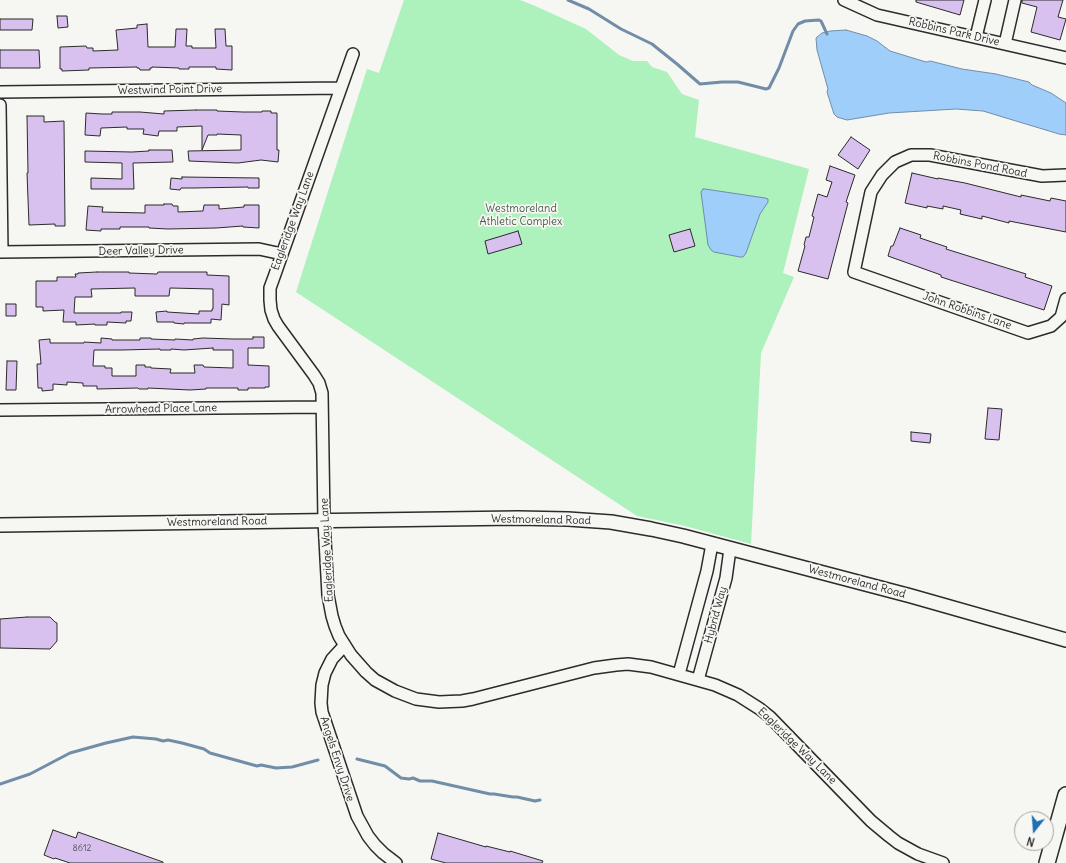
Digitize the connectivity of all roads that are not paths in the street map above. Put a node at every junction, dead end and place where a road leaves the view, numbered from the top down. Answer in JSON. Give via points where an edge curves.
{"nodes":[{"id":1,"x":844,"y":0,"type":"edge"},
{"id":2,"x":985,"y":0,"type":"edge"},
{"id":3,"x":1015,"y":0,"type":"edge"},
{"id":4,"x":976,"y":37,"type":"junction"},
{"id":5,"x":1005,"y":44,"type":"junction"},
{"id":6,"x":353,"y":54,"type":"dead end"},
{"id":7,"x":1066,"y":58,"type":"edge"},
{"id":8,"x":341,"y":88,"type":"junction"},
{"id":9,"x":0,"y":92,"type":"edge"},
{"id":10,"x":0,"y":105,"type":"edge"},
{"id":11,"x":1066,"y":175,"type":"edge"},
{"id":12,"x":1,"y":252,"type":"edge"},
{"id":13,"x":282,"y":254,"type":"junction"},
{"id":14,"x":854,"y":272,"type":"joint"},
{"id":15,"x":1066,"y":299,"type":"edge"},
{"id":16,"x":322,"y":407,"type":"junction"},
{"id":17,"x":0,"y":410,"type":"edge"},
{"id":18,"x":324,"y":521,"type":"junction"},
{"id":19,"x":0,"y":525,"type":"edge"},
{"id":20,"x":712,"y":544,"type":"junction"},
{"id":21,"x":730,"y":549,"type":"junction"},
{"id":22,"x":1066,"y":640,"type":"edge"},
{"id":23,"x":344,"y":646,"type":"junction"},
{"id":24,"x":679,"y":674,"type":"junction"},
{"id":25,"x":698,"y":680,"type":"junction"},
{"id":26,"x":1066,"y":795,"type":"edge"},
{"id":27,"x":396,"y":863,"type":"edge"},
{"id":28,"x":943,"y":863,"type":"edge"},
{"id":29,"x":1047,"y":863,"type":"edge"}],
"edges":[{"from":1,"to":4,"type":"street","name":"Robbins Park Drive","via":[[877,15]]},
{"from":2,"to":4,"type":"street"},
{"from":3,"to":5,"type":"street"},
{"from":4,"to":5,"type":"street","name":"Robbins Park Drive"},
{"from":5,"to":7,"type":"street","name":"Robbins Park Drive"},
{"from":6,"to":8,"type":"street","name":"Eagleridge Way Lane"},
{"from":8,"to":9,"type":"street","name":"Westwind Point Drive"},
{"from":8,"to":13,"type":"street","name":"Eagleridge Way Lane"},
{"from":10,"to":12,"type":"street"},
{"from":11,"to":14,"type":"street","name":"Robbins Pond Road","via":[[1042,176],[930,155],[911,155],[895,162],[882,175],[871,192]]},
{"from":12,"to":13,"type":"street","name":"Deer Valley Drive","via":[[259,250]]},
{"from":13,"to":16,"type":"street","name":"Eagleridge Way Lane","via":[[270,288],[271,310],[278,326],[319,383]]},
{"from":14,"to":15,"type":"street","name":"John Robbins Lane","via":[[1028,333],[1051,326],[1061,317]]},
{"from":16,"to":17,"type":"street","name":"Arrowhead Place Lane"},
{"from":16,"to":18,"type":"street","name":"Eagleridge Way Lane"},
{"from":18,"to":19,"type":"street","name":"Westmoreland Road"},
{"from":18,"to":20,"type":"street","name":"Westmoreland Road","via":[[568,519],[611,522]]},
{"from":18,"to":23,"type":"street","name":"Eagleridge Way Lane","via":[[329,605]]},
{"from":20,"to":21,"type":"street","name":"Westmoreland Road"},
{"from":20,"to":24,"type":"street","name":"Hybrid Way"},
{"from":21,"to":22,"type":"street","name":"Westmoreland Road"},
{"from":21,"to":25,"type":"street","name":"Hybrid Way","via":[[726,578]]},
{"from":23,"to":24,"type":"street","name":"Eagleridge Way Lane","via":[[366,672],[384,686],[405,696],[439,702],[473,699],[605,666],[651,666]]},
{"from":23,"to":27,"type":"street","name":"Angels Envy Drive","via":[[332,659],[325,673],[321,694],[322,712],[357,816],[375,845]]},
{"from":24,"to":25,"type":"street","name":"Eagleridge Way Lane"},
{"from":25,"to":28,"type":"street","name":"Eagleridge Way Lane","via":[[727,689],[760,709],[871,821],[898,843]]},
{"from":26,"to":29,"type":"main road"}]}
